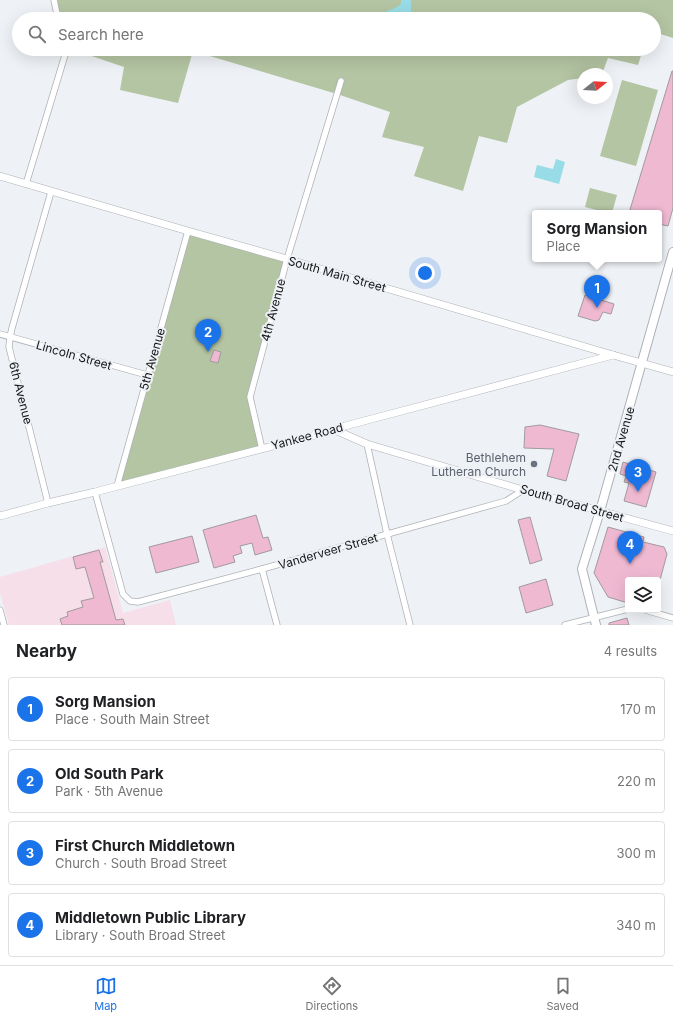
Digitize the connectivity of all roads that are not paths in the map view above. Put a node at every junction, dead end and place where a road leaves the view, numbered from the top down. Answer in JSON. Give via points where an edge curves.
{"nodes":[{"id":1,"x":54,"y":0,"type":"edge"},
{"id":2,"x":57,"y":12,"type":"edge"},
{"id":3,"x":64,"y":56,"type":"edge"},
{"id":4,"x":341,"y":81,"type":"dead end"},
{"id":5,"x":0,"y":176,"type":"edge"},
{"id":6,"x":26,"y":184,"type":"junction"},
{"id":7,"x":51,"y":192,"type":"junction"},
{"id":8,"x":188,"y":232,"type":"junction"},
{"id":9,"x":673,"y":252,"type":"edge"},
{"id":10,"x":287,"y":259,"type":"junction"},
{"id":11,"x":0,"y":334,"type":"edge"},
{"id":12,"x":10,"y":337,"type":"junction"},
{"id":13,"x":613,"y":355,"type":"junction"},
{"id":14,"x":642,"y":363,"type":"junction"},
{"id":15,"x":673,"y":372,"type":"edge"},
{"id":16,"x":147,"y":375,"type":"junction"},
{"id":17,"x":335,"y":430,"type":"junction"},
{"id":18,"x":367,"y":444,"type":"junction"},
{"id":19,"x":262,"y":449,"type":"junction"},
{"id":20,"x":117,"y":486,"type":"junction"},
{"id":21,"x":523,"y":490,"type":"junction"},
{"id":22,"x":95,"y":492,"type":"junction"},
{"id":23,"x":48,"y":503,"type":"junction"},
{"id":24,"x":600,"y":511,"type":"junction"},
{"id":25,"x":0,"y":516,"type":"edge"},
{"id":26,"x":673,"y":531,"type":"edge"},
{"id":27,"x":387,"y":534,"type":"junction"},
{"id":28,"x":262,"y":570,"type":"junction"},
{"id":29,"x":0,"y":610,"type":"edge"},
{"id":30,"x":625,"y":610,"type":"edge"},
{"id":31,"x":656,"y":613,"type":"edge"},
{"id":32,"x":673,"y":618,"type":"edge"},
{"id":33,"x":595,"y":621,"type":"edge"},
{"id":34,"x":4,"y":625,"type":"edge"},
{"id":35,"x":277,"y":625,"type":"edge"},
{"id":36,"x":410,"y":625,"type":"edge"},
{"id":37,"x":565,"y":625,"type":"edge"}],
"edges":[{"from":1,"to":2,"type":"street"},
{"from":3,"to":6,"type":"street"},
{"from":4,"to":10,"type":"street","name":"4th Avenue"},
{"from":5,"to":6,"type":"street","name":"South Main Street"},
{"from":6,"to":7,"type":"street","name":"South Main Street"},
{"from":7,"to":8,"type":"street","name":"South Main Street"},
{"from":7,"to":12,"type":"street","name":"6th Avenue"},
{"from":8,"to":10,"type":"street","name":"South Main Street"},
{"from":8,"to":16,"type":"street","name":"5th Avenue"},
{"from":9,"to":14,"type":"main road","name":"2nd Avenue"},
{"from":10,"to":13,"type":"street","name":"South Main Street"},
{"from":10,"to":19,"type":"street","name":"4th Avenue","via":[[250,397]]},
{"from":11,"to":12,"type":"street","name":"Lincoln Street"},
{"from":12,"to":16,"type":"street","name":"Lincoln Street"},
{"from":12,"to":23,"type":"street","name":"6th Avenue","via":[[9,347]]},
{"from":13,"to":14,"type":"street","name":"South Main Street"},
{"from":13,"to":17,"type":"street","name":"Yankee Road"},
{"from":14,"to":15,"type":"street","name":"South Main Street"},
{"from":14,"to":24,"type":"main road","name":"2nd Avenue"},
{"from":16,"to":20,"type":"street","name":"5th Avenue"},
{"from":17,"to":18,"type":"street","name":"South Broad Street"},
{"from":17,"to":19,"type":"street","name":"Yankee Road"},
{"from":18,"to":21,"type":"street","name":"South Broad Street"},
{"from":18,"to":27,"type":"street"},
{"from":19,"to":20,"type":"street","name":"Yankee Road"},
{"from":20,"to":22,"type":"street","name":"Yankee Road"},
{"from":21,"to":24,"type":"street","name":"South Broad Street"},
{"from":21,"to":27,"type":"street","name":"Vanderveer Street","via":[[506,501]]},
{"from":22,"to":23,"type":"street","name":"Yankee Road"},
{"from":22,"to":28,"type":"street","name":"Vanderveer Street","via":[[123,594],[130,601],[138,602]]},
{"from":23,"to":25,"type":"street","name":"Yankee Road"},
{"from":24,"to":26,"type":"street","name":"South Broad Street"},
{"from":24,"to":33,"type":"main road","name":"2nd Avenue","via":[[582,569]]},
{"from":27,"to":28,"type":"street","name":"Vanderveer Street"},
{"from":27,"to":36,"type":"street"},
{"from":28,"to":35,"type":"street"},
{"from":29,"to":34,"type":"street"},
{"from":30,"to":33,"type":"street"},
{"from":31,"to":32,"type":"street"},
{"from":33,"to":37,"type":"street"}]}
